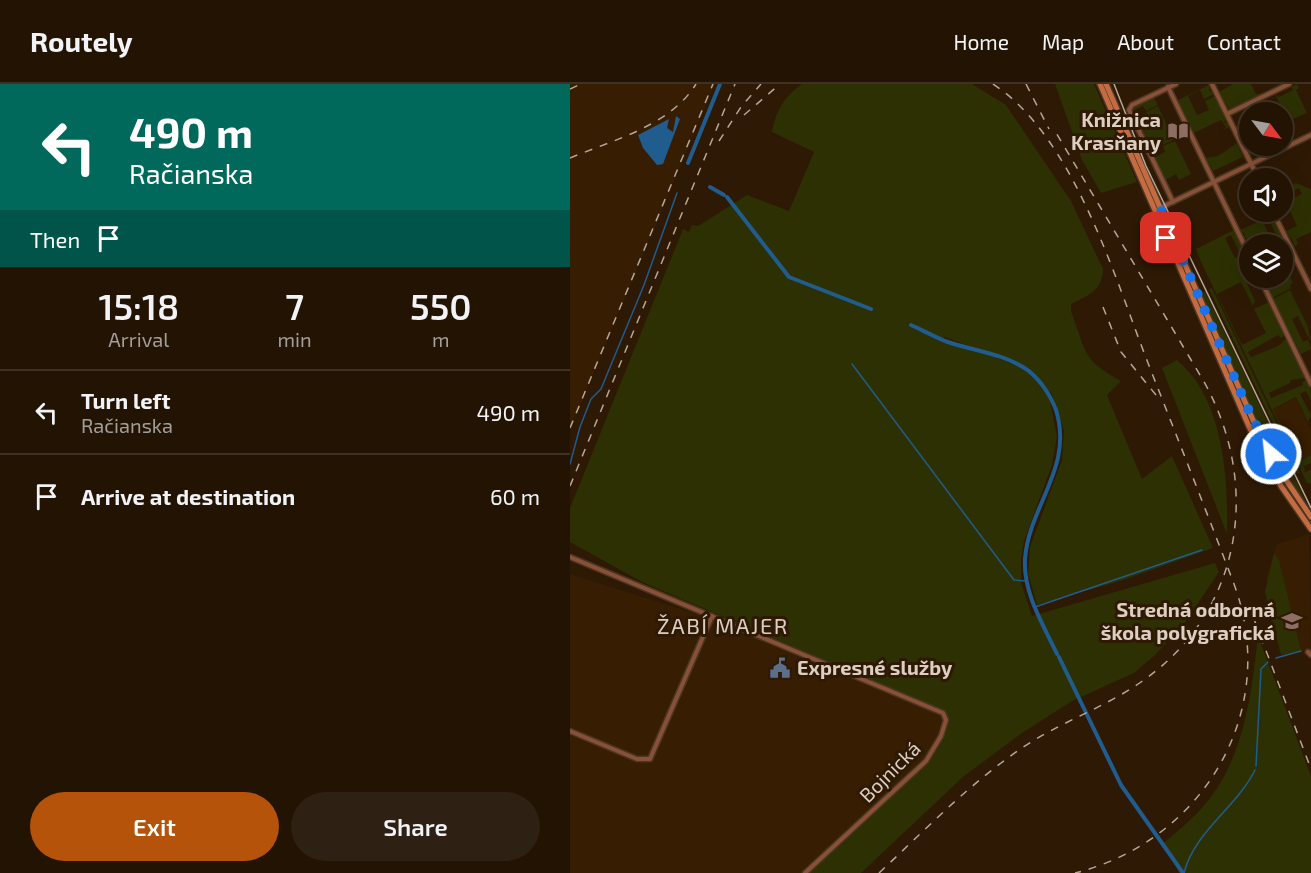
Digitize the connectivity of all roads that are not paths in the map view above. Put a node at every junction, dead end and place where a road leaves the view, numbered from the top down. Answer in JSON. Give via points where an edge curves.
{"nodes":[{"id":1,"x":1100,"y":84,"type":"edge"},
{"id":2,"x":1106,"y":84,"type":"edge"},
{"id":3,"x":1176,"y":84,"type":"edge"},
{"id":4,"x":1212,"y":84,"type":"edge"},
{"id":5,"x":1289,"y":84,"type":"edge"},
{"id":6,"x":1168,"y":87,"type":"junction"},
{"id":7,"x":1227,"y":114,"type":"junction"},
{"id":8,"x":1311,"y":135,"type":"edge"},
{"id":9,"x":1251,"y":164,"type":"junction"},
{"id":10,"x":1253,"y":168,"type":"edge"},
{"id":11,"x":1214,"y":182,"type":"junction"},
{"id":12,"x":1149,"y":201,"type":"junction"},
{"id":13,"x":1173,"y":202,"type":"junction"},
{"id":14,"x":1160,"y":208,"type":"junction"},
{"id":15,"x":1157,"y":218,"type":"junction"},
{"id":16,"x":1278,"y":222,"type":"edge"},
{"id":17,"x":1239,"y":235,"type":"edge"},
{"id":18,"x":1265,"y":288,"type":"edge"},
{"id":19,"x":1311,"y":290,"type":"edge"},
{"id":20,"x":1311,"y":384,"type":"edge"},
{"id":21,"x":1311,"y":518,"type":"edge"},
{"id":22,"x":1311,"y":528,"type":"edge"},
{"id":23,"x":570,"y":558,"type":"edge"},
{"id":24,"x":712,"y":616,"type":"junction"},
{"id":25,"x":570,"y":731,"type":"edge"},
{"id":26,"x":805,"y":873,"type":"edge"}],
"edges":[{"from":1,"to":12,"type":"main road"},
{"from":2,"to":14,"type":"main road"},
{"from":3,"to":6,"type":"street"},
{"from":4,"to":7,"type":"street"},
{"from":5,"to":7,"type":"street"},
{"from":6,"to":11,"type":"street"},
{"from":6,"to":13,"type":"street","via":[[1131,105],[1130,113]]},
{"from":7,"to":9,"type":"street"},
{"from":8,"to":9,"type":"street"},
{"from":9,"to":10,"type":"street"},
{"from":9,"to":11,"type":"street"},
{"from":11,"to":13,"type":"street"},
{"from":11,"to":17,"type":"street"},
{"from":12,"to":14,"type":"main road"},
{"from":12,"to":15,"type":"main road"},
{"from":13,"to":14,"type":"street"},
{"from":14,"to":15,"type":"main road"},
{"from":14,"to":21,"type":"main road","via":[[1253,420]]},
{"from":15,"to":22,"type":"main road","via":[[1251,431],[1281,486]]},
{"from":16,"to":19,"type":"street"},
{"from":18,"to":20,"type":"street"},
{"from":23,"to":24,"type":"street","name":"Bojnická"},
{"from":24,"to":25,"type":"street","via":[[650,759],[637,759]]},
{"from":24,"to":26,"type":"street","name":"Bojnická","via":[[936,708],[946,718],[941,736],[926,761]]}]}
